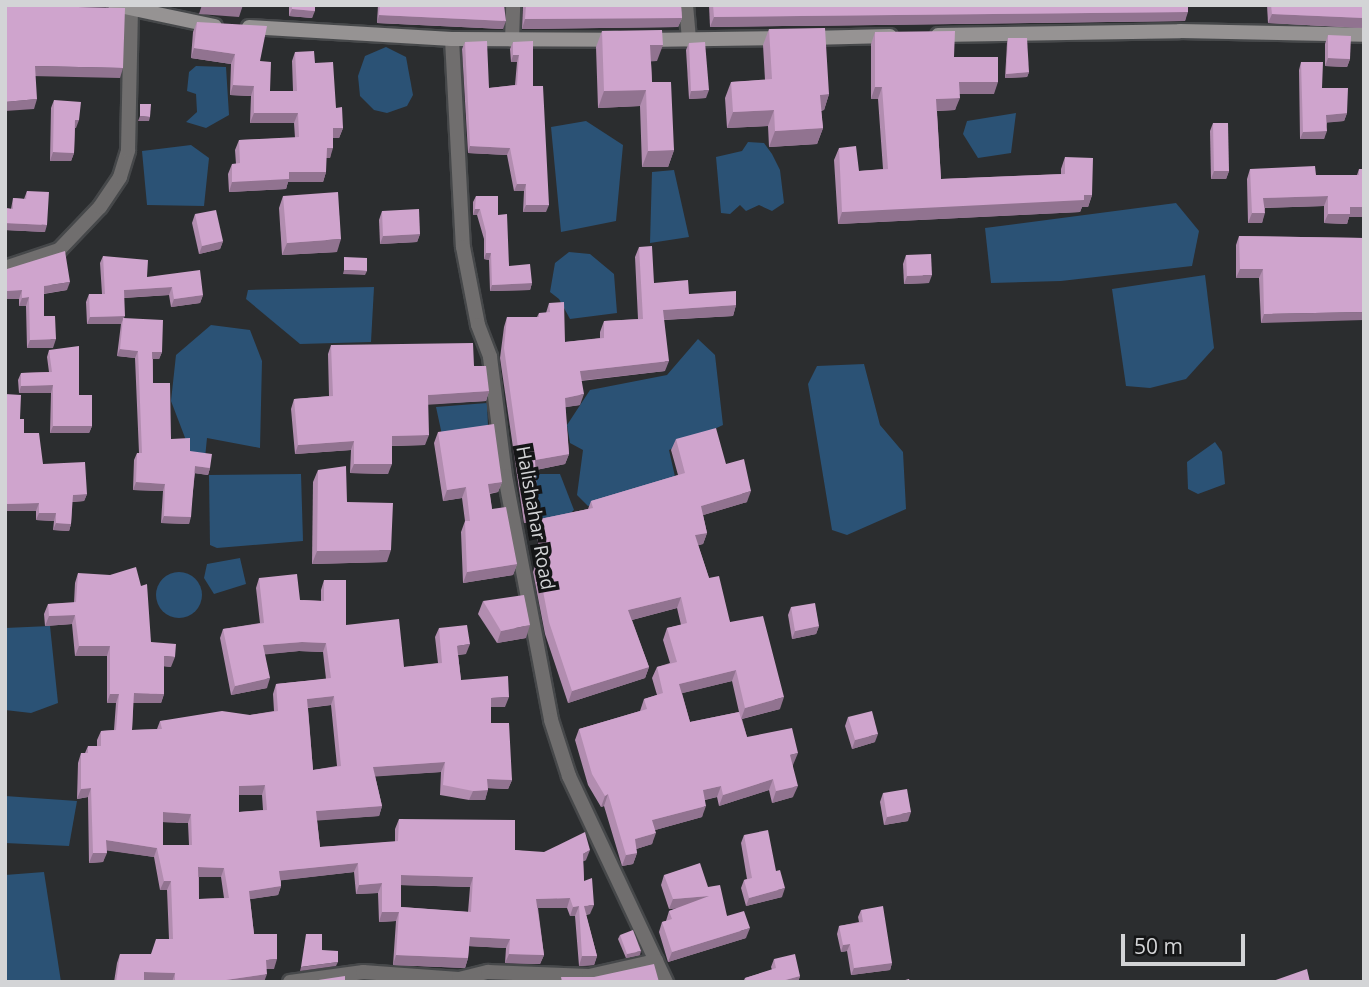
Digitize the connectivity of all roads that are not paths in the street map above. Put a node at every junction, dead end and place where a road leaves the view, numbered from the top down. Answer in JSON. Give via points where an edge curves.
{"nodes":[{"id":1,"x":115,"y":5,"type":"edge"},
{"id":2,"x":513,"y":5,"type":"edge"},
{"id":3,"x":685,"y":5,"type":"edge"},
{"id":4,"x":131,"y":9,"type":"junction"},
{"id":5,"x":1364,"y":36,"type":"edge"},
{"id":6,"x":452,"y":39,"type":"junction"},
{"id":7,"x":512,"y":40,"type":"junction"},
{"id":8,"x":689,"y":40,"type":"junction"},
{"id":9,"x":5,"y":268,"type":"edge"},
{"id":10,"x":656,"y":961,"type":"junction"},
{"id":11,"x":290,"y":982,"type":"edge"},
{"id":12,"x":666,"y":982,"type":"edge"}],
"edges":[{"from":1,"to":4,"type":"street"},
{"from":2,"to":7,"type":"street"},
{"from":3,"to":8,"type":"street"},
{"from":4,"to":6,"type":"street","via":[[209,26],[300,27]]},
{"from":4,"to":9,"type":"street","via":[[128,150],[120,177],[100,207],[59,250]]},
{"from":5,"to":8,"type":"street","via":[[1180,31]]},
{"from":6,"to":7,"type":"street"},
{"from":6,"to":10,"type":"street","name":"Halishahar Road","via":[[463,247],[478,326],[490,357],[505,476],[551,720],[569,776]]},
{"from":7,"to":8,"type":"street"},
{"from":10,"to":11,"type":"street","via":[[589,976],[488,972],[459,979],[363,972]]},
{"from":10,"to":12,"type":"street","name":"Halishahar Road"}]}
